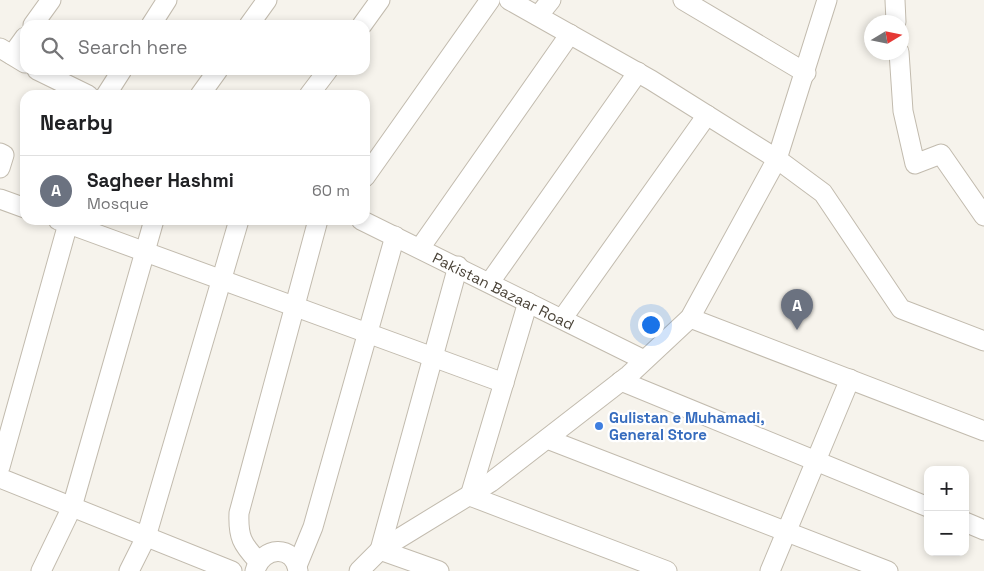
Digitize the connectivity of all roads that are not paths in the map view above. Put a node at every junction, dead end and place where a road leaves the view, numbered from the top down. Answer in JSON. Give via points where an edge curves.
{"nodes":[{"id":1,"x":52,"y":0,"type":"edge"},
{"id":2,"x":167,"y":0,"type":"edge"},
{"id":3,"x":267,"y":0,"type":"edge"},
{"id":4,"x":380,"y":0,"type":"edge"},
{"id":5,"x":490,"y":0,"type":"edge"},
{"id":6,"x":509,"y":0,"type":"edge"},
{"id":7,"x":551,"y":0,"type":"edge"},
{"id":8,"x":682,"y":0,"type":"edge"},
{"id":9,"x":828,"y":0,"type":"edge"},
{"id":10,"x":895,"y":0,"type":"edge"},
{"id":11,"x":896,"y":15,"type":"edge"},
{"id":12,"x":538,"y":16,"type":"junction"},
{"id":13,"x":38,"y":20,"type":"edge"},
{"id":14,"x":154,"y":20,"type":"edge"},
{"id":15,"x":253,"y":20,"type":"edge"},
{"id":16,"x":366,"y":20,"type":"edge"},
{"id":17,"x":570,"y":34,"type":"junction"},
{"id":18,"x":20,"y":44,"type":"edge"},
{"id":19,"x":12,"y":56,"type":"edge"},
{"id":20,"x":900,"y":60,"type":"edge"},
{"id":21,"x":638,"y":72,"type":"junction"},
{"id":22,"x":806,"y":73,"type":"junction"},
{"id":23,"x":48,"y":75,"type":"edge"},
{"id":24,"x":119,"y":75,"type":"edge"},
{"id":25,"x":214,"y":75,"type":"edge"},
{"id":26,"x":324,"y":75,"type":"edge"},
{"id":27,"x":78,"y":90,"type":"edge"},
{"id":28,"x":109,"y":90,"type":"edge"},
{"id":29,"x":204,"y":90,"type":"edge"},
{"id":30,"x":313,"y":90,"type":"edge"},
{"id":31,"x":707,"y":115,"type":"junction"},
{"id":32,"x":0,"y":153,"type":"edge"},
{"id":33,"x":777,"y":159,"type":"junction"},
{"id":34,"x":0,"y":168,"type":"edge"},
{"id":35,"x":370,"y":169,"type":"edge"},
{"id":36,"x":0,"y":199,"type":"edge"},
{"id":37,"x":20,"y":206,"type":"edge"},
{"id":38,"x":984,"y":216,"type":"edge"},
{"id":39,"x":370,"y":224,"type":"edge"},
{"id":40,"x":64,"y":225,"type":"edge"},
{"id":41,"x":75,"y":225,"type":"edge"},
{"id":42,"x":153,"y":225,"type":"edge"},
{"id":43,"x":238,"y":225,"type":"edge"},
{"id":44,"x":317,"y":225,"type":"edge"},
{"id":45,"x":395,"y":236,"type":"junction"},
{"id":46,"x":420,"y":248,"type":"junction"},
{"id":47,"x":145,"y":252,"type":"junction"},
{"id":48,"x":458,"y":266,"type":"junction"},
{"id":49,"x":222,"y":280,"type":"junction"},
{"id":50,"x":490,"y":282,"type":"junction"},
{"id":51,"x":528,"y":302,"type":"junction"},
{"id":52,"x":295,"y":306,"type":"junction"},
{"id":53,"x":690,"y":318,"type":"junction"},
{"id":54,"x":562,"y":319,"type":"junction"},
{"id":55,"x":368,"y":333,"type":"junction"},
{"id":56,"x":984,"y":341,"type":"edge"},
{"id":57,"x":433,"y":357,"type":"junction"},
{"id":58,"x":644,"y":360,"type":"junction"},
{"id":59,"x":850,"y":379,"type":"junction"},
{"id":60,"x":621,"y":381,"type":"junction"},
{"id":61,"x":504,"y":382,"type":"junction"},
{"id":62,"x":984,"y":430,"type":"edge"},
{"id":63,"x":546,"y":439,"type":"junction"},
{"id":64,"x":816,"y":461,"type":"junction"},
{"id":65,"x":0,"y":467,"type":"edge"},
{"id":66,"x":0,"y":478,"type":"edge"},
{"id":67,"x":470,"y":496,"type":"junction"},
{"id":68,"x":924,"y":505,"type":"edge"},
{"id":69,"x":72,"y":507,"type":"junction"},
{"id":70,"x":969,"y":524,"type":"edge"},
{"id":71,"x":984,"y":530,"type":"edge"},
{"id":72,"x":786,"y":532,"type":"junction"},
{"id":73,"x":146,"y":536,"type":"junction"},
{"id":74,"x":380,"y":550,"type":"junction"},
{"id":75,"x":256,"y":566,"type":"edge"},
{"id":76,"x":209,"y":567,"type":"edge"},
{"id":77,"x":298,"y":568,"type":"edge"},
{"id":78,"x":41,"y":571,"type":"edge"},
{"id":79,"x":129,"y":571,"type":"edge"},
{"id":80,"x":232,"y":571,"type":"edge"},
{"id":81,"x":359,"y":571,"type":"edge"},
{"id":82,"x":439,"y":571,"type":"edge"},
{"id":83,"x":667,"y":571,"type":"edge"},
{"id":84,"x":770,"y":571,"type":"edge"},
{"id":85,"x":888,"y":571,"type":"edge"}],
"edges":[{"from":1,"to":13,"type":"street"},
{"from":2,"to":14,"type":"street"},
{"from":3,"to":15,"type":"street"},
{"from":4,"to":16,"type":"street"},
{"from":5,"to":35,"type":"street"},
{"from":6,"to":12,"type":"street"},
{"from":7,"to":12,"type":"street"},
{"from":8,"to":22,"type":"street"},
{"from":9,"to":22,"type":"street"},
{"from":10,"to":11,"type":"street"},
{"from":12,"to":17,"type":"street"},
{"from":17,"to":21,"type":"street"},
{"from":17,"to":46,"type":"street"},
{"from":18,"to":19,"type":"street"},
{"from":20,"to":38,"type":"street","via":[[903,112],[915,164],[941,154]]},
{"from":21,"to":31,"type":"street"},
{"from":21,"to":50,"type":"street"},
{"from":22,"to":33,"type":"street"},
{"from":23,"to":27,"type":"street"},
{"from":24,"to":28,"type":"street"},
{"from":25,"to":29,"type":"street"},
{"from":26,"to":30,"type":"street"},
{"from":31,"to":33,"type":"street"},
{"from":31,"to":54,"type":"street"},
{"from":32,"to":34,"type":"street","via":[[4,155]]},
{"from":33,"to":53,"type":"street"},
{"from":33,"to":56,"type":"street","via":[[823,193],[901,309]]},
{"from":36,"to":37,"type":"street"},
{"from":39,"to":45,"type":"street","name":"Pakistan Bazaar Road"},
{"from":40,"to":65,"type":"street"},
{"from":41,"to":47,"type":"street"},
{"from":42,"to":47,"type":"street"},
{"from":43,"to":49,"type":"street"},
{"from":44,"to":52,"type":"street"},
{"from":45,"to":46,"type":"street","name":"Pakistan Bazaar Road"},
{"from":45,"to":55,"type":"street"},
{"from":46,"to":48,"type":"street","name":"Pakistan Bazaar Road"},
{"from":47,"to":49,"type":"street"},
{"from":47,"to":69,"type":"street"},
{"from":48,"to":50,"type":"street","name":"Pakistan Bazaar Road"},
{"from":48,"to":57,"type":"street"},
{"from":49,"to":52,"type":"street"},
{"from":49,"to":73,"type":"street"},
{"from":50,"to":51,"type":"street","name":"Pakistan Bazaar Road"},
{"from":51,"to":54,"type":"street","name":"Pakistan Bazaar Road"},
{"from":51,"to":61,"type":"street"},
{"from":52,"to":55,"type":"street"},
{"from":52,"to":75,"type":"street","via":[[239,513],[238,532]]},
{"from":53,"to":58,"type":"street"},
{"from":53,"to":59,"type":"street"},
{"from":54,"to":58,"type":"street","name":"Pakistan Bazaar Road"},
{"from":55,"to":57,"type":"street"},
{"from":55,"to":77,"type":"street","via":[[313,527]]},
{"from":57,"to":61,"type":"street"},
{"from":57,"to":74,"type":"street"},
{"from":58,"to":60,"type":"street"},
{"from":59,"to":62,"type":"street"},
{"from":59,"to":64,"type":"street"},
{"from":60,"to":63,"type":"street"},
{"from":60,"to":64,"type":"street"},
{"from":61,"to":67,"type":"street"},
{"from":63,"to":67,"type":"street"},
{"from":63,"to":72,"type":"street"},
{"from":64,"to":68,"type":"street"},
{"from":64,"to":72,"type":"street"},
{"from":66,"to":69,"type":"street"},
{"from":67,"to":74,"type":"street"},
{"from":67,"to":83,"type":"street"},
{"from":69,"to":73,"type":"street"},
{"from":69,"to":78,"type":"street"},
{"from":70,"to":71,"type":"street"},
{"from":72,"to":84,"type":"street"},
{"from":72,"to":85,"type":"street"},
{"from":73,"to":76,"type":"street"},
{"from":73,"to":79,"type":"street"},
{"from":74,"to":81,"type":"street"},
{"from":74,"to":82,"type":"street"},
{"from":75,"to":77,"type":"street","via":[[265,554],[274,551],[292,557]]},
{"from":76,"to":80,"type":"street"}]}
